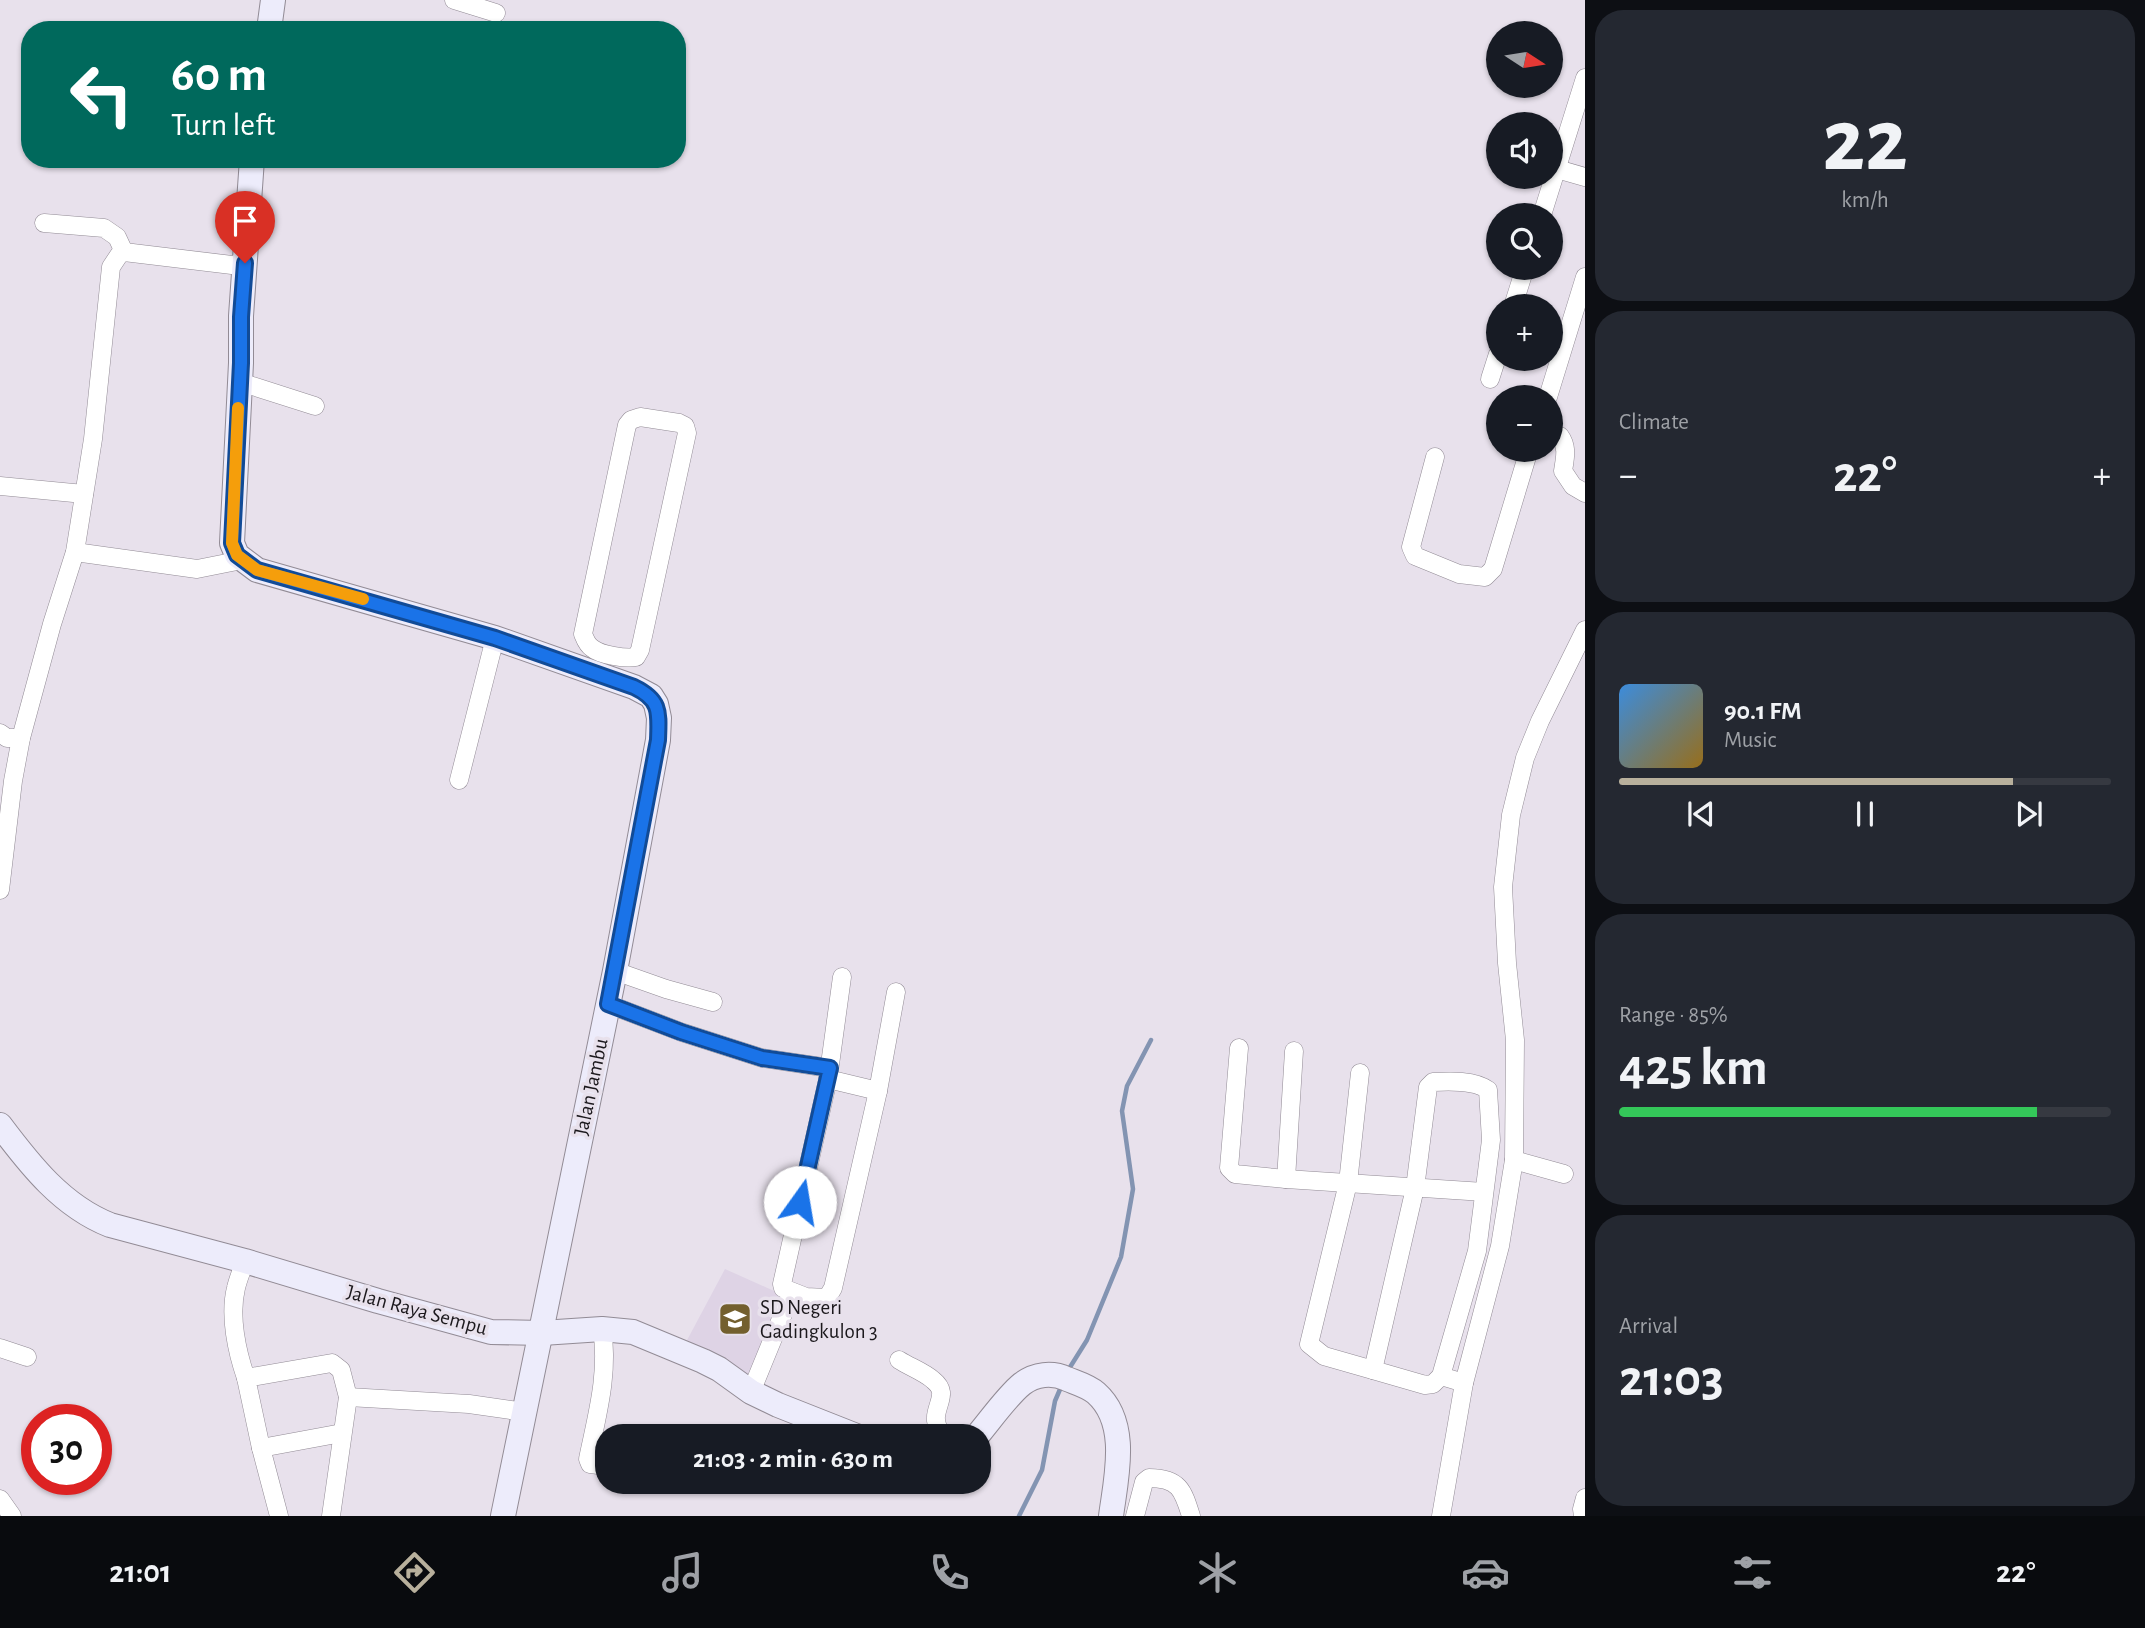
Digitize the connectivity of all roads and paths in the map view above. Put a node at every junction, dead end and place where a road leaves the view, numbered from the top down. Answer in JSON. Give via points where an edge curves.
{"nodes":[{"id":1,"x":273,"y":0,"type":"edge"},
{"id":2,"x":454,"y":0,"type":"edge"},
{"id":3,"x":496,"y":13,"type":"dead end"},
{"id":4,"x":271,"y":21,"type":"edge"},
{"id":5,"x":1585,"y":78,"type":"edge"},
{"id":6,"x":1563,"y":140,"type":"edge"},
{"id":7,"x":251,"y":168,"type":"edge"},
{"id":8,"x":1563,"y":171,"type":"edge"},
{"id":9,"x":1585,"y":177,"type":"edge"},
{"id":10,"x":44,"y":223,"type":"dead end"},
{"id":11,"x":124,"y":252,"type":"junction"},
{"id":12,"x":245,"y":263,"type":"junction"},
{"id":13,"x":1585,"y":276,"type":"edge"},
{"id":14,"x":1493,"y":371,"type":"edge"},
{"id":15,"x":1490,"y":379,"type":"dead end"},
{"id":16,"x":240,"y":382,"type":"junction"},
{"id":17,"x":1552,"y":385,"type":"edge"},
{"id":18,"x":315,"y":406,"type":"dead end"},
{"id":19,"x":1563,"y":440,"type":"edge"},
{"id":20,"x":1435,"y":457,"type":"dead end"},
{"id":21,"x":1526,"y":462,"type":"edge"},
{"id":22,"x":0,"y":486,"type":"edge"},
{"id":23,"x":1585,"y":493,"type":"edge"},
{"id":24,"x":84,"y":494,"type":"junction"},
{"id":25,"x":75,"y":552,"type":"junction"},
{"id":26,"x":242,"y":560,"type":"junction"},
{"id":27,"x":1585,"y":630,"type":"edge"},
{"id":28,"x":495,"y":638,"type":"junction"},
{"id":29,"x":591,"y":660,"type":"junction"},
{"id":30,"x":0,"y":733,"type":"edge"},
{"id":31,"x":21,"y":738,"type":"junction"},
{"id":32,"x":459,"y":780,"type":"dead end"},
{"id":33,"x":4,"y":827,"type":"edge"},
{"id":34,"x":0,"y":890,"type":"edge"},
{"id":35,"x":615,"y":971,"type":"junction"},
{"id":36,"x":842,"y":976,"type":"dead end"},
{"id":37,"x":896,"y":992,"type":"dead end"},
{"id":38,"x":713,"y":1002,"type":"dead end"},
{"id":39,"x":608,"y":1004,"type":"junction"},
{"id":40,"x":1239,"y":1048,"type":"dead end"},
{"id":41,"x":1294,"y":1051,"type":"dead end"},
{"id":42,"x":1360,"y":1073,"type":"dead end"},
{"id":43,"x":829,"y":1074,"type":"junction"},
{"id":44,"x":878,"y":1091,"type":"junction"},
{"id":45,"x":0,"y":1125,"type":"edge"},
{"id":46,"x":1514,"y":1160,"type":"junction"},
{"id":47,"x":1564,"y":1174,"type":"dead end"},
{"id":48,"x":1286,"y":1180,"type":"junction"},
{"id":49,"x":1348,"y":1183,"type":"junction"},
{"id":50,"x":1415,"y":1188,"type":"junction"},
{"id":51,"x":1484,"y":1192,"type":"junction"},
{"id":52,"x":246,"y":1261,"type":"junction"},
{"id":53,"x":792,"y":1292,"type":"junction"},
{"id":54,"x":602,"y":1329,"type":"junction"},
{"id":55,"x":542,"y":1333,"type":"junction"},
{"id":56,"x":0,"y":1348,"type":"edge"},
{"id":57,"x":27,"y":1357,"type":"dead end"},
{"id":58,"x":899,"y":1360,"type":"dead end"},
{"id":59,"x":1373,"y":1370,"type":"junction"},
{"id":60,"x":1441,"y":1376,"type":"junction"},
{"id":61,"x":246,"y":1378,"type":"junction"},
{"id":62,"x":1464,"y":1384,"type":"junction"},
{"id":63,"x":751,"y":1392,"type":"junction"},
{"id":64,"x":348,"y":1397,"type":"junction"},
{"id":65,"x":525,"y":1412,"type":"junction"},
{"id":66,"x":595,"y":1424,"type":"edge"},
{"id":67,"x":595,"y":1424,"type":"edge"},
{"id":68,"x":826,"y":1424,"type":"edge"},
{"id":69,"x":937,"y":1424,"type":"edge"},
{"id":70,"x":987,"y":1424,"type":"edge"},
{"id":71,"x":342,"y":1433,"type":"junction"},
{"id":72,"x":261,"y":1448,"type":"junction"},
{"id":73,"x":595,"y":1466,"type":"edge"},
{"id":74,"x":1585,"y":1498,"type":"edge"},
{"id":75,"x":0,"y":1499,"type":"edge"},
{"id":76,"x":12,"y":1516,"type":"edge"},
{"id":77,"x":279,"y":1516,"type":"edge"},
{"id":78,"x":331,"y":1516,"type":"edge"},
{"id":79,"x":503,"y":1516,"type":"edge"},
{"id":80,"x":1111,"y":1516,"type":"edge"},
{"id":81,"x":1135,"y":1516,"type":"edge"},
{"id":82,"x":1191,"y":1516,"type":"edge"},
{"id":83,"x":1441,"y":1516,"type":"edge"},
{"id":84,"x":1583,"y":1516,"type":"edge"}],
"edges":[{"from":1,"to":4,"type":"street"},
{"from":2,"to":3,"type":"street"},
{"from":5,"to":6,"type":"street"},
{"from":7,"to":12,"type":"street"},
{"from":8,"to":9,"type":"street"},
{"from":10,"to":11,"type":"street","via":[[104,228],[117,237]]},
{"from":11,"to":12,"type":"street"},
{"from":11,"to":24,"type":"street","via":[[111,267]]},
{"from":12,"to":16,"type":"street"},
{"from":13,"to":17,"type":"street"},
{"from":14,"to":15,"type":"street"},
{"from":16,"to":18,"type":"street"},
{"from":16,"to":26,"type":"street","via":[[232,543]]},
{"from":19,"to":23,"type":"street","via":[[1563,471],[1573,486]]},
{"from":20,"to":21,"type":"street","via":[[1411,547],[1415,556],[1459,574],[1485,577],[1493,569]]},
{"from":22,"to":24,"type":"street"},
{"from":24,"to":25,"type":"street"},
{"from":25,"to":26,"type":"street","via":[[197,569]]},
{"from":25,"to":31,"type":"street"},
{"from":26,"to":28,"type":"street","name":"Jalan Jambu","via":[[277,577]]},
{"from":27,"to":46,"type":"street","via":[[1540,720],[1511,816],[1503,887],[1515,1040]]},
{"from":28,"to":29,"type":"street","name":"Jalan Jambu"},
{"from":28,"to":32,"type":"street"},
{"from":29,"to":29,"type":"street","via":[[583,634],[627,425],[640,417],[679,423],[687,433],[640,650],[628,659]]},
{"from":29,"to":35,"type":"street","name":"Jalan Jambu","via":[[651,696],[659,718]]},
{"from":30,"to":31,"type":"street","via":[[9,739]]},
{"from":31,"to":33,"type":"street"},
{"from":33,"to":34,"type":"street"},
{"from":35,"to":38,"type":"street"},
{"from":35,"to":39,"type":"street","name":"Jalan Jambu"},
{"from":36,"to":43,"type":"street"},
{"from":37,"to":44,"type":"street"},
{"from":39,"to":43,"type":"street","via":[[762,1058]]},
{"from":39,"to":55,"type":"street","name":"Jalan Jambu"},
{"from":40,"to":48,"type":"street","via":[[1230,1171]]},
{"from":41,"to":48,"type":"street"},
{"from":42,"to":49,"type":"street"},
{"from":43,"to":44,"type":"street"},
{"from":43,"to":53,"type":"street","via":[[783,1276],[783,1288]]},
{"from":44,"to":53,"type":"street","via":[[831,1295],[817,1299]]},
{"from":45,"to":52,"type":"street","name":"Jalan Raya Sempu","via":[[33,1168],[93,1219]]},
{"from":46,"to":47,"type":"street"},
{"from":46,"to":62,"type":"street","via":[[1500,1246]]},
{"from":48,"to":49,"type":"street"},
{"from":49,"to":50,"type":"street"},
{"from":49,"to":59,"type":"street","via":[[1309,1344],[1324,1356]]},
{"from":50,"to":51,"type":"street"},
{"from":50,"to":51,"type":"street","via":[[1428,1087],[1444,1082],[1481,1085],[1488,1090],[1491,1140]]},
{"from":50,"to":59,"type":"street"},
{"from":51,"to":60,"type":"street","via":[[1477,1251]]},
{"from":52,"to":55,"type":"street","name":"Jalan Raya Sempu","via":[[491,1332]]},
{"from":52,"to":61,"type":"street","via":[[234,1307],[239,1358]]},
{"from":53,"to":63,"type":"street"},
{"from":54,"to":55,"type":"street","name":"Jalan Raya Sempu"},
{"from":54,"to":63,"type":"street","name":"Jalan Raya Sempu","via":[[633,1332],[667,1345],[719,1369]]},
{"from":54,"to":66,"type":"street","via":[[604,1379]]},
{"from":55,"to":65,"type":"street","name":"Jalan Jambu"},
{"from":56,"to":57,"type":"street"},
{"from":58,"to":69,"type":"street","via":[[940,1388]]},
{"from":59,"to":60,"type":"street","via":[[1425,1385]]},
{"from":60,"to":62,"type":"street"},
{"from":61,"to":64,"type":"street","via":[[332,1363],[341,1370]]},
{"from":61,"to":72,"type":"street"},
{"from":62,"to":83,"type":"street"},
{"from":63,"to":68,"type":"street","name":"Jalan Raya Sempu"},
{"from":64,"to":65,"type":"street"},
{"from":64,"to":71,"type":"street"},
{"from":65,"to":79,"type":"street","name":"Jalan Jambu"},
{"from":67,"to":73,"type":"street","via":[[588,1459]]},
{"from":70,"to":80,"type":"street","via":[[1021,1385],[1034,1377],[1065,1378],[1097,1394],[1107,1405],[1118,1441]]},
{"from":71,"to":72,"type":"street"},
{"from":71,"to":78,"type":"street"},
{"from":72,"to":77,"type":"street"},
{"from":74,"to":84,"type":"street"},
{"from":75,"to":76,"type":"street"},
{"from":81,"to":82,"type":"street","via":[[1149,1478],[1178,1485]]}]}
